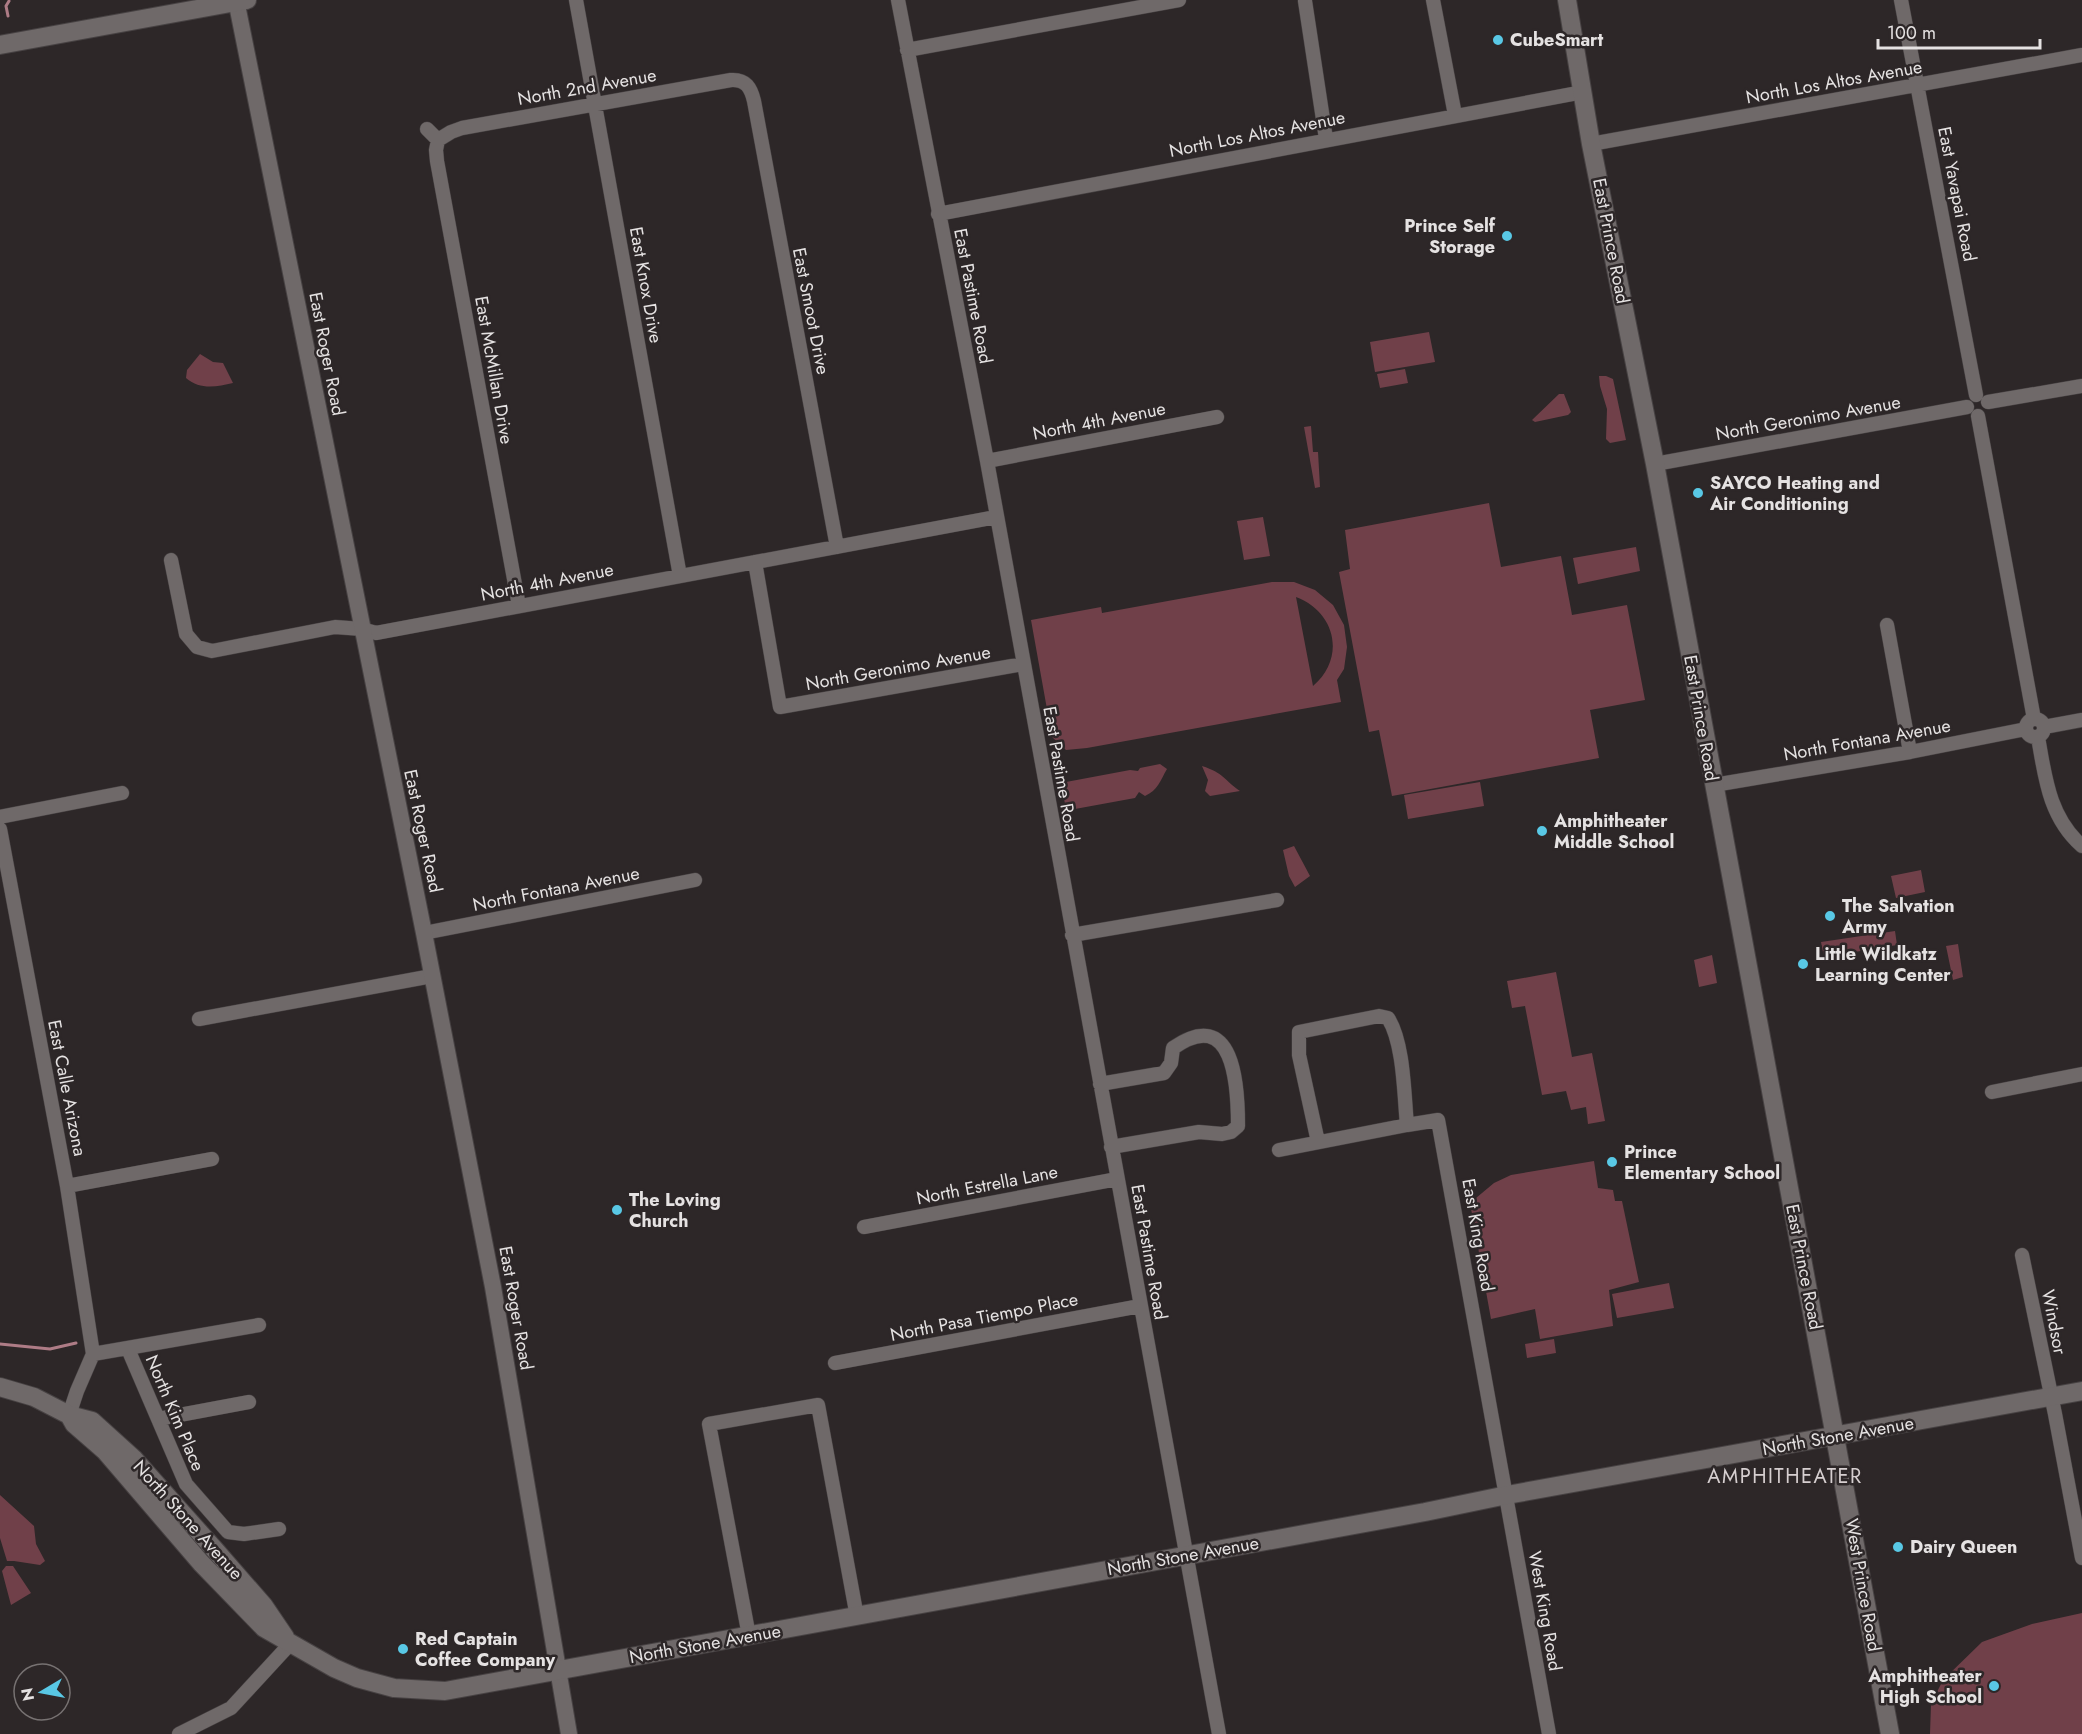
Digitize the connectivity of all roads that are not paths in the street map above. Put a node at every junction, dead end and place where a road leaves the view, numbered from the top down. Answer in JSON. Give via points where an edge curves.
{"nodes":[{"id":1,"x":576,"y":0,"type":"edge"},
{"id":2,"x":898,"y":0,"type":"edge"},
{"id":3,"x":1179,"y":0,"type":"edge"},
{"id":4,"x":1433,"y":0,"type":"edge"},
{"id":5,"x":1567,"y":0,"type":"edge"},
{"id":6,"x":1901,"y":0,"type":"edge"},
{"id":7,"x":240,"y":1,"type":"edge"},
{"id":8,"x":1305,"y":1,"type":"edge"},
{"id":9,"x":0,"y":45,"type":"edge"},
{"id":10,"x":908,"y":50,"type":"junction"},
{"id":11,"x":2082,"y":55,"type":"edge"},
{"id":12,"x":746,"y":80,"type":"joint"},
{"id":13,"x":1918,"y":85,"type":"junction"},
{"id":14,"x":1583,"y":92,"type":"junction"},
{"id":15,"x":594,"y":104,"type":"junction"},
{"id":16,"x":1455,"y":115,"type":"junction"},
{"id":17,"x":427,"y":129,"type":"dead end"},
{"id":18,"x":1326,"y":139,"type":"junction"},
{"id":19,"x":438,"y":140,"type":"junction"},
{"id":20,"x":1592,"y":144,"type":"junction"},
{"id":21,"x":938,"y":214,"type":"junction"},
{"id":22,"x":2082,"y":386,"type":"edge"},
{"id":23,"x":1982,"y":399,"type":"junction"},
{"id":24,"x":1973,"y":412,"type":"junction"},
{"id":25,"x":1217,"y":417,"type":"dead end"},
{"id":26,"x":987,"y":461,"type":"junction"},
{"id":27,"x":1655,"y":464,"type":"junction"},
{"id":28,"x":996,"y":517,"type":"junction"},
{"id":29,"x":837,"y":547,"type":"junction"},
{"id":30,"x":171,"y":560,"type":"dead end"},
{"id":31,"x":755,"y":562,"type":"junction"},
{"id":32,"x":680,"y":576,"type":"junction"},
{"id":33,"x":519,"y":606,"type":"junction"},
{"id":34,"x":1887,"y":625,"type":"dead end"},
{"id":35,"x":362,"y":629,"type":"junction"},
{"id":36,"x":1023,"y":664,"type":"junction"},
{"id":37,"x":2082,"y":720,"type":"edge"},
{"id":38,"x":2036,"y":728,"type":"junction"},
{"id":39,"x":1910,"y":752,"type":"junction"},
{"id":40,"x":1714,"y":785,"type":"junction"},
{"id":41,"x":122,"y":793,"type":"dead end"},
{"id":42,"x":0,"y":817,"type":"edge"},
{"id":43,"x":0,"y":829,"type":"edge"},
{"id":44,"x":2082,"y":846,"type":"edge"},
{"id":45,"x":695,"y":880,"type":"dead end"},
{"id":46,"x":1277,"y":900,"type":"dead end"},
{"id":47,"x":424,"y":933,"type":"junction"},
{"id":48,"x":1072,"y":935,"type":"junction"},
{"id":49,"x":432,"y":976,"type":"junction"},
{"id":50,"x":199,"y":1019,"type":"dead end"},
{"id":51,"x":2082,"y":1074,"type":"edge"},
{"id":52,"x":1100,"y":1084,"type":"junction"},
{"id":53,"x":1992,"y":1092,"type":"dead end"},
{"id":54,"x":1407,"y":1125,"type":"junction"},
{"id":55,"x":1318,"y":1142,"type":"junction"},
{"id":56,"x":1111,"y":1147,"type":"junction"},
{"id":57,"x":1279,"y":1150,"type":"dead end"},
{"id":58,"x":212,"y":1159,"type":"dead end"},
{"id":59,"x":1117,"y":1179,"type":"junction"},
{"id":60,"x":67,"y":1186,"type":"junction"},
{"id":61,"x":864,"y":1227,"type":"dead end"},
{"id":62,"x":2022,"y":1255,"type":"dead end"},
{"id":63,"x":1140,"y":1306,"type":"junction"},
{"id":64,"x":260,"y":1325,"type":"dead end"},
{"id":65,"x":128,"y":1349,"type":"junction"},
{"id":66,"x":93,"y":1354,"type":"junction"},
{"id":67,"x":835,"y":1363,"type":"dead end"},
{"id":68,"x":0,"y":1387,"type":"edge"},
{"id":69,"x":2082,"y":1391,"type":"edge"},
{"id":70,"x":2051,"y":1397,"type":"junction"},
{"id":71,"x":249,"y":1402,"type":"dead end"},
{"id":72,"x":69,"y":1415,"type":"junction"},
{"id":73,"x":158,"y":1419,"type":"junction"},
{"id":74,"x":1836,"y":1436,"type":"junction"},
{"id":75,"x":1507,"y":1495,"type":"junction"},
{"id":76,"x":279,"y":1529,"type":"dead end"},
{"id":77,"x":1186,"y":1556,"type":"junction"},
{"id":78,"x":2082,"y":1558,"type":"edge"},
{"id":79,"x":857,"y":1617,"type":"junction"},
{"id":80,"x":749,"y":1636,"type":"junction"},
{"id":81,"x":290,"y":1644,"type":"junction"},
{"id":82,"x":558,"y":1672,"type":"junction"},
{"id":83,"x":179,"y":1734,"type":"edge"},
{"id":84,"x":569,"y":1734,"type":"edge"},
{"id":85,"x":1219,"y":1734,"type":"edge"},
{"id":86,"x":1549,"y":1734,"type":"edge"},
{"id":87,"x":1890,"y":1734,"type":"edge"}],
"edges":[{"from":1,"to":15,"type":"street","name":"East Knox Drive"},
{"from":2,"to":10,"type":"street","name":"East Pastime Road"},
{"from":3,"to":10,"type":"street"},
{"from":4,"to":16,"type":"street"},
{"from":5,"to":14,"type":"main road","name":"East Prince Road"},
{"from":6,"to":13,"type":"street","name":"East Yavapai Road"},
{"from":7,"to":9,"type":"main road"},
{"from":7,"to":35,"type":"street","name":"East Roger Road"},
{"from":8,"to":18,"type":"street"},
{"from":10,"to":21,"type":"street","name":"East Pastime Road"},
{"from":11,"to":13,"type":"street","name":"North Los Altos Avenue"},
{"from":12,"to":15,"type":"street","name":"North 2nd Avenue"},
{"from":12,"to":29,"type":"street","name":"East Smoot Drive","via":[[754,101]]},
{"from":13,"to":20,"type":"street","name":"North Los Altos Avenue"},
{"from":13,"to":23,"type":"street","name":"East Yavapai Road"},
{"from":14,"to":16,"type":"street","name":"North Los Altos Avenue"},
{"from":14,"to":20,"type":"main road","name":"East Prince Road"},
{"from":15,"to":19,"type":"street","name":"North 2nd Avenue","via":[[462,129]]},
{"from":15,"to":32,"type":"street","name":"East Knox Drive"},
{"from":16,"to":18,"type":"street","name":"North Los Altos Avenue"},
{"from":17,"to":19,"type":"street"},
{"from":18,"to":21,"type":"street","name":"North Los Altos Avenue"},
{"from":19,"to":33,"type":"street","name":"East McMillan Drive","via":[[437,161]]},
{"from":20,"to":27,"type":"main road","name":"East Prince Road"},
{"from":21,"to":26,"type":"street","name":"East Pastime Road"},
{"from":22,"to":23,"type":"street"},
{"from":23,"to":24,"type":"street","via":[[1987,410]]},
{"from":24,"to":27,"type":"street","name":"North Geronimo Avenue"},
{"from":24,"to":38,"type":"street"},
{"from":25,"to":26,"type":"street","name":"North 4th Avenue"},
{"from":26,"to":28,"type":"street","name":"East Pastime Road"},
{"from":27,"to":40,"type":"main road","name":"East Prince Road"},
{"from":28,"to":29,"type":"street","name":"North 4th Avenue"},
{"from":28,"to":36,"type":"street","name":"East Pastime Road"},
{"from":29,"to":31,"type":"street","name":"North 4th Avenue"},
{"from":30,"to":35,"type":"street","name":"North 4th Avenue","via":[[186,634],[203,650],[335,627]]},
{"from":31,"to":32,"type":"street","name":"North 4th Avenue"},
{"from":31,"to":36,"type":"street","name":"North Geronimo Avenue","via":[[780,707]]},
{"from":32,"to":33,"type":"street","name":"North 4th Avenue"},
{"from":33,"to":35,"type":"street","name":"North 4th Avenue","via":[[376,633]]},
{"from":34,"to":39,"type":"street"},
{"from":35,"to":47,"type":"street","name":"East Roger Road"},
{"from":36,"to":48,"type":"street","name":"East Pastime Road"},
{"from":37,"to":38,"type":"street","name":"North Fontana Avenue"},
{"from":38,"to":39,"type":"street","name":"North Fontana Avenue"},
{"from":38,"to":44,"type":"street","via":[[2051,801],[2061,823]]},
{"from":39,"to":40,"type":"street","name":"North Fontana Avenue"},
{"from":40,"to":74,"type":"main road","name":"East Prince Road"},
{"from":41,"to":42,"type":"street"},
{"from":43,"to":60,"type":"street","name":"East Calle Arizona"},
{"from":45,"to":47,"type":"street","name":"North Fontana Avenue"},
{"from":46,"to":48,"type":"street"},
{"from":47,"to":49,"type":"street","name":"East Roger Road"},
{"from":48,"to":52,"type":"street","name":"East Pastime Road"},
{"from":49,"to":50,"type":"street"},
{"from":49,"to":82,"type":"street","name":"East Roger Road","via":[[493,1287]]},
{"from":51,"to":53,"type":"street"},
{"from":52,"to":56,"type":"street","name":"East Pastime Road"},
{"from":52,"to":56,"type":"street","via":[[1164,1074],[1171,1063],[1173,1048],[1201,1036],[1215,1037],[1226,1047],[1238,1093],[1238,1126],[1230,1132],[1199,1132]]},
{"from":54,"to":55,"type":"street"},
{"from":54,"to":55,"type":"street","via":[[1398,1043],[1388,1018],[1379,1016],[1299,1032],[1299,1055]]},
{"from":54,"to":75,"type":"street","name":"East King Road","via":[[1438,1120]]},
{"from":55,"to":57,"type":"street"},
{"from":56,"to":59,"type":"street","name":"East Pastime Road"},
{"from":58,"to":60,"type":"street"},
{"from":59,"to":61,"type":"street","name":"North Estrella Lane"},
{"from":59,"to":63,"type":"street","name":"East Pastime Road"},
{"from":60,"to":66,"type":"street","name":"East Calle Arizona"},
{"from":62,"to":70,"type":"street","name":"Windsor"},
{"from":63,"to":67,"type":"street","name":"North Pasa Tiempo Place"},
{"from":63,"to":77,"type":"street","name":"East Pastime Road"},
{"from":64,"to":65,"type":"street"},
{"from":65,"to":66,"type":"street"},
{"from":65,"to":73,"type":"street","name":"North Kim Place"},
{"from":66,"to":72,"type":"street"},
{"from":68,"to":72,"type":"main road","name":"North Stone Avenue","via":[[34,1397]]},
{"from":69,"to":70,"type":"main road","name":"North Stone Avenue"},
{"from":70,"to":74,"type":"main road","name":"North Stone Avenue"},
{"from":70,"to":78,"type":"street","name":"Windsor"},
{"from":71,"to":73,"type":"street"},
{"from":72,"to":81,"type":"main road","name":"North Stone Avenue","via":[[92,1421],[134,1459],[264,1606]]},
{"from":73,"to":76,"type":"street","name":"North Kim Place","via":[[186,1484],[228,1532]]},
{"from":74,"to":75,"type":"main road","name":"North Stone Avenue"},
{"from":74,"to":87,"type":"main road","name":"West Prince Road"},
{"from":75,"to":77,"type":"main road","name":"North Stone Avenue"},
{"from":75,"to":86,"type":"street","name":"West King Road"},
{"from":77,"to":79,"type":"main road","name":"North Stone Avenue"},
{"from":77,"to":85,"type":"street","name":"East Pastime Road"},
{"from":79,"to":80,"type":"main road","name":"North Stone Avenue"},
{"from":79,"to":80,"type":"street","via":[[818,1405],[709,1424]]},
{"from":80,"to":82,"type":"main road","name":"North Stone Avenue"},
{"from":81,"to":82,"type":"main road","name":"North Stone Avenue","via":[[357,1678],[394,1688],[445,1691]]},
{"from":81,"to":83,"type":"street","via":[[231,1708]]},
{"from":82,"to":84,"type":"street","name":"East Roger Road"}]}
